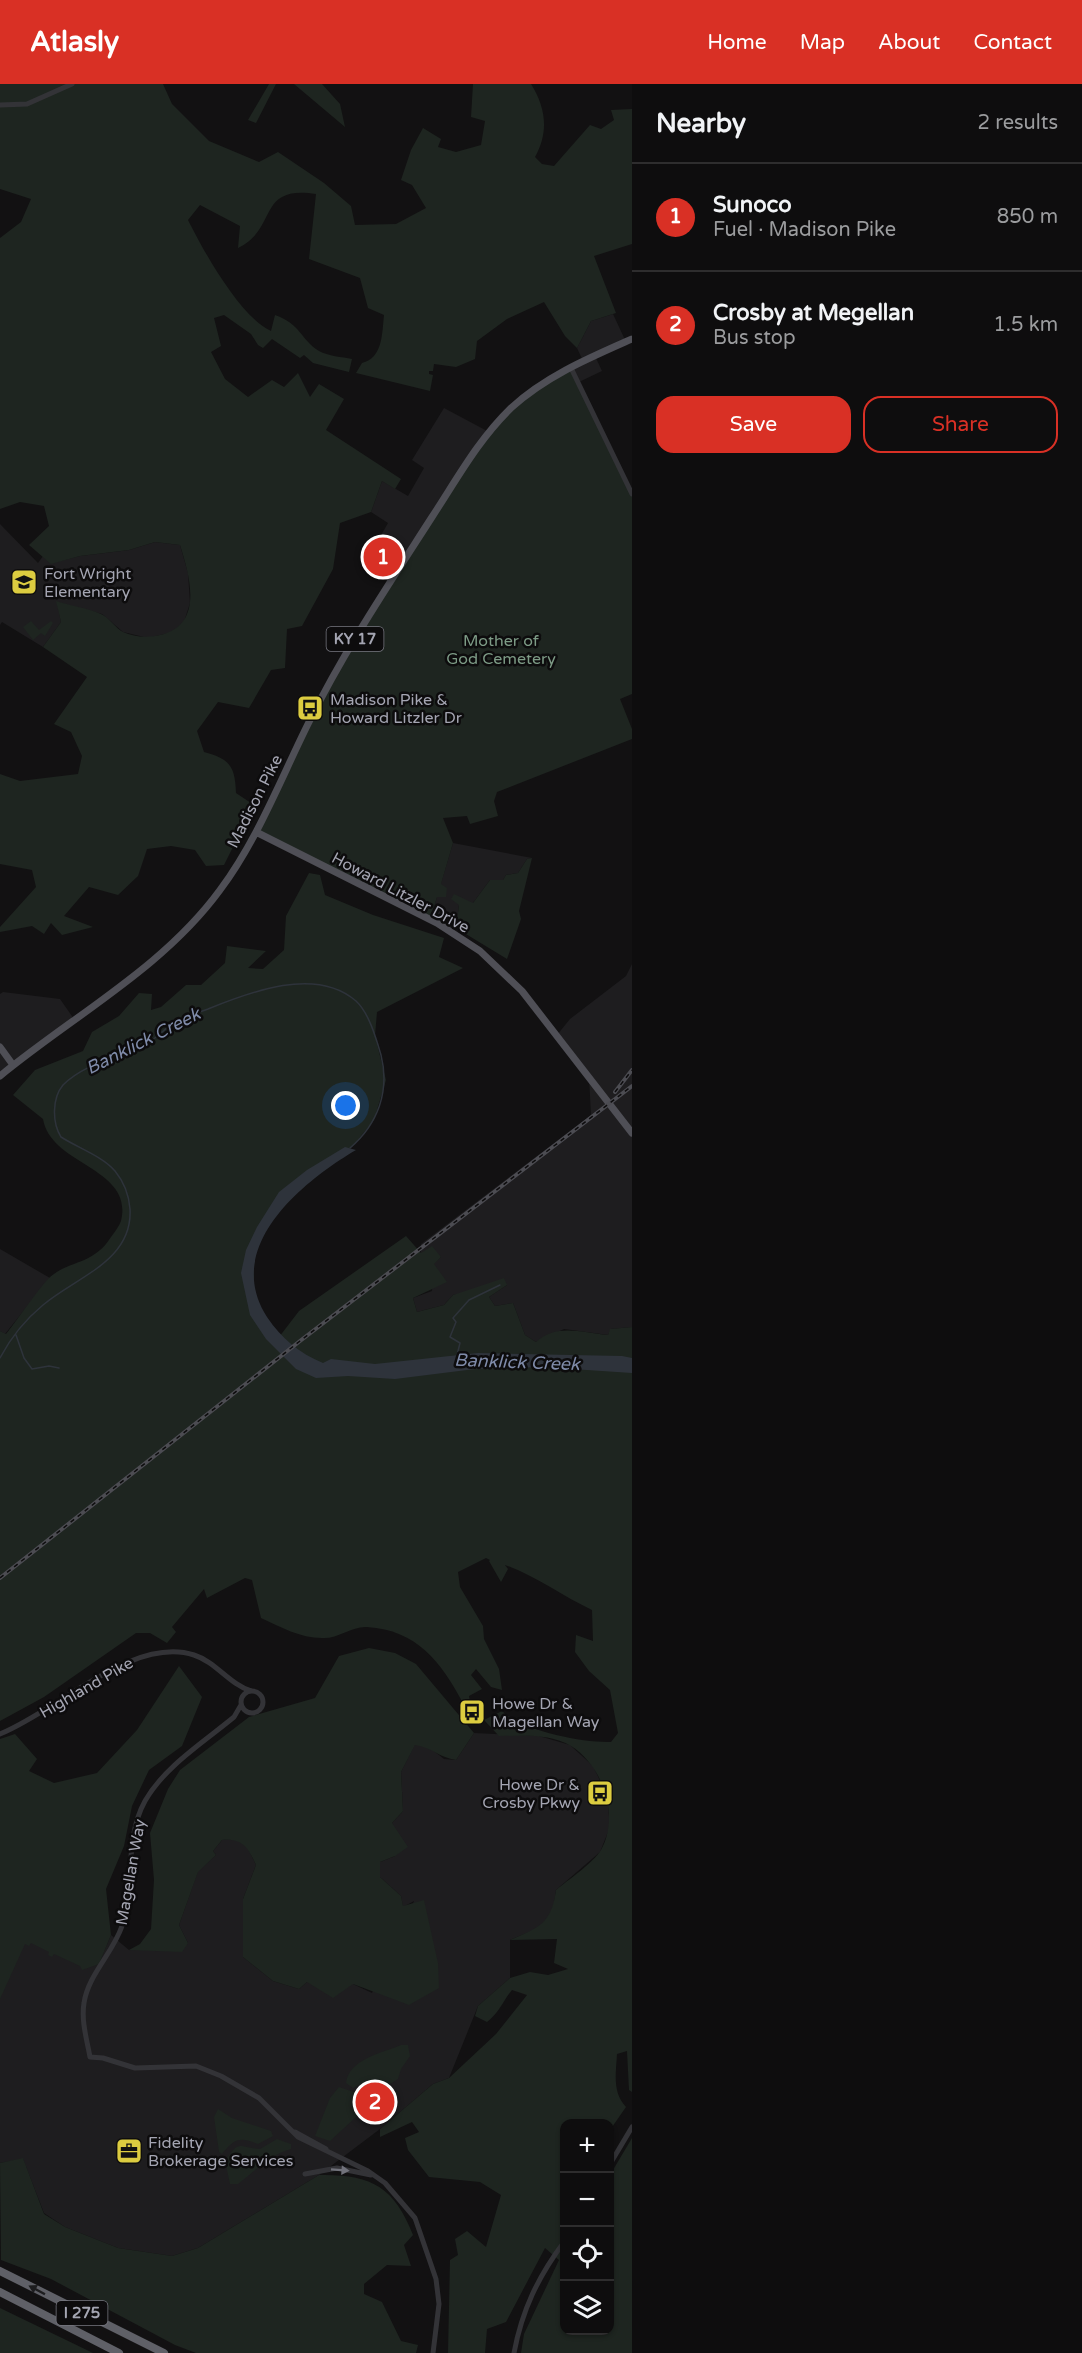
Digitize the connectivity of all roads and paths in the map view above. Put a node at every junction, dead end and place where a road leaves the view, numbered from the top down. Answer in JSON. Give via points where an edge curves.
{"nodes":[{"id":1,"x":72,"y":84,"type":"edge"},
{"id":2,"x":0,"y":105,"type":"edge"},
{"id":3,"x":632,"y":339,"type":"edge"},
{"id":4,"x":571,"y":368,"type":"junction"},
{"id":5,"x":632,"y":494,"type":"edge"},
{"id":6,"x":256,"y":832,"type":"junction"},
{"id":7,"x":0,"y":1047,"type":"edge"},
{"id":8,"x":14,"y":1065,"type":"junction"},
{"id":9,"x":0,"y":1076,"type":"edge"},
{"id":10,"x":632,"y":1133,"type":"edge"},
{"id":11,"x":236,"y":1684,"type":"junction"},
{"id":12,"x":251,"y":1691,"type":"junction"},
{"id":13,"x":242,"y":1697,"type":"junction"},
{"id":14,"x":241,"y":1705,"type":"junction"},
{"id":15,"x":249,"y":1712,"type":"junction"},
{"id":16,"x":234,"y":1717,"type":"junction"},
{"id":17,"x":0,"y":1734,"type":"edge"},
{"id":18,"x":632,"y":2127,"type":"edge"},
{"id":19,"x":614,"y":2156,"type":"edge"},
{"id":20,"x":305,"y":2174,"type":"dead end"},
{"id":21,"x":376,"y":2176,"type":"junction"},
{"id":22,"x":560,"y":2248,"type":"edge"},
{"id":23,"x":0,"y":2271,"type":"edge"},
{"id":24,"x":0,"y":2292,"type":"edge"},
{"id":25,"x":119,"y":2353,"type":"edge"},
{"id":26,"x":164,"y":2353,"type":"edge"},
{"id":27,"x":433,"y":2353,"type":"edge"},
{"id":28,"x":514,"y":2353,"type":"edge"}],
"edges":[{"from":1,"to":2,"type":"street","via":[[27,104]]},
{"from":3,"to":4,"type":"main road","number":"KY 17"},
{"from":4,"to":5,"type":"street"},
{"from":4,"to":6,"type":"main road","name":"Madison Pike","number":"KY 17","via":[[513,407],[458,475],[335,674]]},
{"from":6,"to":8,"type":"main road","name":"Madison Pike","number":"KY 17","via":[[221,888],[178,938],[139,972]]},
{"from":6,"to":10,"type":"main road","name":"Howard Litzler Drive","via":[[437,923],[487,956],[522,991]]},
{"from":7,"to":8,"type":"main road"},
{"from":8,"to":9,"type":"main road","name":"Madison Pike","number":"KY 17"},
{"from":11,"to":12,"type":"street","name":"Highland Pike"},
{"from":11,"to":13,"type":"street","name":"Highland Pike"},
{"from":11,"to":17,"type":"street","name":"Highland Pike","via":[[216,1666],[193,1655],[159,1651],[126,1662]]},
{"from":12,"to":13,"type":"street"},
{"from":12,"to":15,"type":"street","via":[[258,1693],[262,1702],[260,1709]]},
{"from":13,"to":14,"type":"street"},
{"from":14,"to":15,"type":"street"},
{"from":14,"to":16,"type":"street","name":"Magellan Way"},
{"from":15,"to":16,"type":"street","name":"Magellan Way"},
{"from":16,"to":21,"type":"street","name":"Magellan Way","via":[[168,1773],[146,1799],[133,1835],[127,1908],[108,1957],[89,1986],[83,2004],[90,2057],[135,2068],[196,2066],[253,2093],[292,2131]]},
{"from":18,"to":19,"type":"street"},
{"from":20,"to":21,"type":"street","one_way":true,"via":[[337,2168]]},
{"from":21,"to":27,"type":"street","via":[[409,2209],[427,2250],[439,2296]]},
{"from":22,"to":28,"type":"street","via":[[531,2294]]},
{"from":26,"to":23,"type":"highway","number":"I 275","one_way":true},
{"from":24,"to":25,"type":"highway","number":"I 275"}]}
